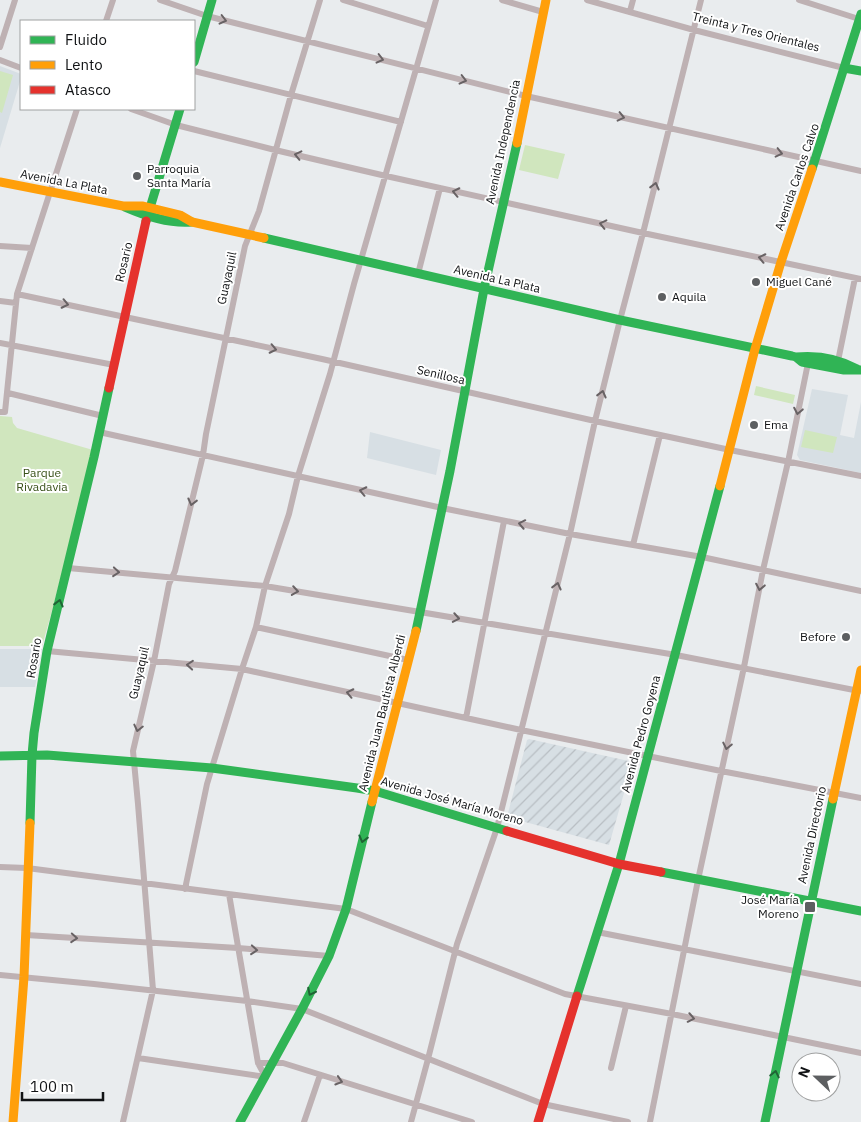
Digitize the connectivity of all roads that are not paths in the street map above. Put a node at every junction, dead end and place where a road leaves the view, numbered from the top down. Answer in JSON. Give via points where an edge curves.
{"nodes":[{"id":1,"x":15,"y":0,"type":"edge"},
{"id":2,"x":113,"y":0,"type":"edge"},
{"id":3,"x":160,"y":0,"type":"edge"},
{"id":4,"x":212,"y":0,"type":"edge"},
{"id":5,"x":320,"y":0,"type":"edge"},
{"id":6,"x":343,"y":0,"type":"edge"},
{"id":7,"x":436,"y":0,"type":"edge"},
{"id":8,"x":502,"y":0,"type":"edge"},
{"id":9,"x":546,"y":0,"type":"edge"},
{"id":10,"x":587,"y":0,"type":"edge"},
{"id":11,"x":633,"y":0,"type":"edge"},
{"id":12,"x":701,"y":0,"type":"edge"},
{"id":13,"x":799,"y":0,"type":"edge"},
{"id":14,"x":630,"y":11,"type":"junction"},
{"id":15,"x":543,"y":12,"type":"junction"},
{"id":16,"x":207,"y":16,"type":"junction"},
{"id":17,"x":860,"y":17,"type":"edge"},
{"id":18,"x":106,"y":20,"type":"edge"},
{"id":19,"x":428,"y":26,"type":"junction"},
{"id":20,"x":694,"y":30,"type":"junction"},
{"id":21,"x":308,"y":42,"type":"junction"},
{"id":22,"x":0,"y":47,"type":"edge"},
{"id":23,"x":195,"y":58,"type":"edge"},
{"id":24,"x":0,"y":60,"type":"edge"},
{"id":25,"x":20,"y":68,"type":"edge"},
{"id":26,"x":416,"y":68,"type":"junction"},
{"id":27,"x":847,"y":69,"type":"junction"},
{"id":28,"x":195,"y":71,"type":"edge"},
{"id":29,"x":861,"y":71,"type":"edge"},
{"id":30,"x":291,"y":95,"type":"junction"},
{"id":31,"x":526,"y":96,"type":"junction"},
{"id":32,"x":77,"y":110,"type":"edge"},
{"id":33,"x":134,"y":110,"type":"edge"},
{"id":34,"x":180,"y":110,"type":"edge"},
{"id":35,"x":401,"y":122,"type":"junction"},
{"id":36,"x":176,"y":125,"type":"junction"},
{"id":37,"x":669,"y":128,"type":"junction"},
{"id":38,"x":275,"y":150,"type":"junction"},
{"id":39,"x":815,"y":161,"type":"junction"},
{"id":40,"x":861,"y":171,"type":"edge"},
{"id":41,"x":386,"y":176,"type":"junction"},
{"id":42,"x":0,"y":182,"type":"edge"},
{"id":43,"x":440,"y":188,"type":"junction"},
{"id":44,"x":51,"y":192,"type":"junction"},
{"id":45,"x":504,"y":202,"type":"junction"},
{"id":46,"x":148,"y":212,"type":"junction"},
{"id":47,"x":644,"y":233,"type":"junction"},
{"id":48,"x":249,"y":235,"type":"junction"},
{"id":49,"x":0,"y":246,"type":"edge"},
{"id":50,"x":32,"y":248,"type":"junction"},
{"id":51,"x":361,"y":260,"type":"junction"},
{"id":52,"x":781,"y":262,"type":"junction"},
{"id":53,"x":418,"y":274,"type":"junction"},
{"id":54,"x":858,"y":279,"type":"edge"},
{"id":55,"x":484,"y":289,"type":"junction"},
{"id":56,"x":17,"y":294,"type":"junction"},
{"id":57,"x":0,"y":301,"type":"edge"},
{"id":58,"x":16,"y":303,"type":"junction"},
{"id":59,"x":125,"y":317,"type":"junction"},
{"id":60,"x":620,"y":320,"type":"junction"},
{"id":61,"x":226,"y":339,"type":"junction"},
{"id":62,"x":0,"y":343,"type":"edge"},
{"id":63,"x":11,"y":344,"type":"junction"},
{"id":64,"x":755,"y":348,"type":"junction"},
{"id":65,"x":796,"y":357,"type":"junction"},
{"id":66,"x":835,"y":361,"type":"junction"},
{"id":67,"x":334,"y":362,"type":"junction"},
{"id":68,"x":808,"y":363,"type":"junction"},
{"id":69,"x":114,"y":365,"type":"junction"},
{"id":70,"x":859,"y":370,"type":"edge"},
{"id":71,"x":464,"y":392,"type":"junction"},
{"id":72,"x":8,"y":393,"type":"junction"},
{"id":73,"x":3,"y":412,"type":"edge"},
{"id":74,"x":103,"y":416,"type":"junction"},
{"id":75,"x":595,"y":421,"type":"junction"},
{"id":76,"x":100,"y":432,"type":"junction"},
{"id":77,"x":660,"y":435,"type":"junction"},
{"id":78,"x":730,"y":450,"type":"junction"},
{"id":79,"x":203,"y":455,"type":"junction"},
{"id":80,"x":788,"y":462,"type":"junction"},
{"id":81,"x":298,"y":476,"type":"junction"},
{"id":82,"x":861,"y":476,"type":"edge"},
{"id":83,"x":442,"y":508,"type":"junction"},
{"id":84,"x":504,"y":521,"type":"junction"},
{"id":85,"x":570,"y":534,"type":"junction"},
{"id":86,"x":633,"y":545,"type":"junction"},
{"id":87,"x":702,"y":557,"type":"junction"},
{"id":88,"x":68,"y":568,"type":"junction"},
{"id":89,"x":763,"y":570,"type":"junction"},
{"id":90,"x":172,"y":577,"type":"junction"},
{"id":91,"x":265,"y":586,"type":"junction"},
{"id":92,"x":861,"y":591,"type":"edge"},
{"id":93,"x":420,"y":612,"type":"junction"},
{"id":94,"x":485,"y":623,"type":"junction"},
{"id":95,"x":256,"y":627,"type":"junction"},
{"id":96,"x":545,"y":634,"type":"junction"},
{"id":97,"x":47,"y":651,"type":"junction"},
{"id":98,"x":676,"y":655,"type":"junction"},
{"id":99,"x":408,"y":660,"type":"junction"},
{"id":100,"x":154,"y":661,"type":"junction"},
{"id":101,"x":744,"y":668,"type":"junction"},
{"id":102,"x":242,"y":669,"type":"junction"},
{"id":103,"x":861,"y":670,"type":"edge"},
{"id":104,"x":859,"y":691,"type":"edge"},
{"id":105,"x":398,"y":704,"type":"junction"},
{"id":106,"x":466,"y":718,"type":"junction"},
{"id":107,"x":522,"y":730,"type":"junction"},
{"id":108,"x":32,"y":755,"type":"junction"},
{"id":109,"x":0,"y":756,"type":"edge"},
{"id":110,"x":648,"y":756,"type":"junction"},
{"id":111,"x":133,"y":762,"type":"junction"},
{"id":112,"x":212,"y":768,"type":"junction"},
{"id":113,"x":721,"y":772,"type":"junction"},
{"id":114,"x":375,"y":791,"type":"junction"},
{"id":115,"x":834,"y":793,"type":"junction"},
{"id":116,"x":861,"y":798,"type":"edge"},
{"id":117,"x":497,"y":828,"type":"junction"},
{"id":118,"x":619,"y":864,"type":"junction"},
{"id":119,"x":0,"y":867,"type":"edge"},
{"id":120,"x":27,"y":868,"type":"junction"},
{"id":121,"x":698,"y":880,"type":"junction"},
{"id":122,"x":144,"y":884,"type":"junction"},
{"id":123,"x":185,"y":888,"type":"junction"},
{"id":124,"x":229,"y":894,"type":"junction"},
{"id":125,"x":811,"y":902,"type":"junction"},
{"id":126,"x":346,"y":909,"type":"junction"},
{"id":127,"x":861,"y":912,"type":"edge"},
{"id":128,"x":597,"y":932,"type":"junction"},
{"id":129,"x":26,"y":934,"type":"junction"},
{"id":130,"x":149,"y":943,"type":"junction"},
{"id":131,"x":238,"y":948,"type":"junction"},
{"id":132,"x":684,"y":949,"type":"junction"},
{"id":133,"x":455,"y":952,"type":"junction"},
{"id":134,"x":329,"y":956,"type":"junction"},
{"id":135,"x":796,"y":971,"type":"junction"},
{"id":136,"x":0,"y":975,"type":"edge"},
{"id":137,"x":24,"y":977,"type":"junction"},
{"id":138,"x":861,"y":984,"type":"edge"},
{"id":139,"x":153,"y":990,"type":"junction"},
{"id":140,"x":576,"y":996,"type":"junction"},
{"id":141,"x":247,"y":1001,"type":"junction"},
{"id":142,"x":626,"y":1006,"type":"junction"},
{"id":143,"x":302,"y":1009,"type":"junction"},
{"id":144,"x":672,"y":1014,"type":"junction"},
{"id":145,"x":784,"y":1036,"type":"junction"},
{"id":146,"x":861,"y":1053,"type":"edge"},
{"id":147,"x":138,"y":1058,"type":"junction"},
{"id":148,"x":428,"y":1059,"type":"junction"},
{"id":149,"x":258,"y":1063,"type":"junction"},
{"id":150,"x":273,"y":1063,"type":"junction"},
{"id":151,"x":611,"y":1068,"type":"dead end"},
{"id":152,"x":320,"y":1074,"type":"junction"},
{"id":153,"x":266,"y":1077,"type":"junction"},
{"id":154,"x":415,"y":1104,"type":"junction"},
{"id":155,"x":543,"y":1104,"type":"junction"},
{"id":156,"x":13,"y":1122,"type":"edge"},
{"id":157,"x":123,"y":1122,"type":"edge"},
{"id":158,"x":241,"y":1122,"type":"edge"},
{"id":159,"x":304,"y":1122,"type":"edge"},
{"id":160,"x":410,"y":1122,"type":"edge"},
{"id":161,"x":472,"y":1122,"type":"edge"},
{"id":162,"x":538,"y":1122,"type":"edge"},
{"id":163,"x":628,"y":1122,"type":"edge"},
{"id":164,"x":650,"y":1122,"type":"edge"},
{"id":165,"x":765,"y":1122,"type":"edge"}],
"edges":[{"from":1,"to":22,"type":"street"},
{"from":2,"to":18,"type":"street"},
{"from":3,"to":16,"type":"street"},
{"from":4,"to":16,"type":"main road"},
{"from":5,"to":21,"type":"street","name":"Guayaquil"},
{"from":6,"to":19,"type":"street"},
{"from":7,"to":19,"type":"street"},
{"from":8,"to":15,"type":"street"},
{"from":9,"to":15,"type":"main road","name":"Avenida Independencia"},
{"from":10,"to":14,"type":"street","name":"Treinta y Tres Orientales"},
{"from":11,"to":14,"type":"street"},
{"from":12,"to":20,"type":"street"},
{"from":13,"to":17,"type":"street"},
{"from":14,"to":20,"type":"street","name":"Treinta y Tres Orientales"},
{"from":15,"to":31,"type":"main road","name":"Avenida Independencia"},
{"from":16,"to":21,"type":"street","one_way":true},
{"from":16,"to":23,"type":"main road"},
{"from":17,"to":27,"type":"main road","name":"Avenida Carlos Calvo"},
{"from":19,"to":26,"type":"street"},
{"from":20,"to":27,"type":"street","name":"Treinta y Tres Orientales"},
{"from":20,"to":37,"type":"street"},
{"from":21,"to":26,"type":"street","one_way":true},
{"from":21,"to":30,"type":"street","name":"Guayaquil"},
{"from":24,"to":25,"type":"street"},
{"from":26,"to":31,"type":"street","one_way":true},
{"from":26,"to":35,"type":"street"},
{"from":27,"to":29,"type":"main road","name":"Treinta y Tres Orientales"},
{"from":27,"to":39,"type":"main road","name":"Avenida Carlos Calvo"},
{"from":28,"to":30,"type":"street"},
{"from":30,"to":35,"type":"street"},
{"from":30,"to":38,"type":"street","name":"Guayaquil"},
{"from":31,"to":37,"type":"street","one_way":true},
{"from":31,"to":45,"type":"main road","name":"Avenida Independencia"},
{"from":32,"to":44,"type":"street"},
{"from":33,"to":36,"type":"street"},
{"from":34,"to":36,"type":"main road","name":"Rosario"},
{"from":35,"to":41,"type":"street"},
{"from":36,"to":38,"type":"street"},
{"from":36,"to":46,"type":"main road","name":"Rosario"},
{"from":37,"to":39,"type":"street","one_way":true},
{"from":47,"to":37,"type":"street","one_way":true},
{"from":41,"to":38,"type":"street","one_way":true},
{"from":38,"to":48,"type":"street","name":"Guayaquil","via":[[259,211]]},
{"from":39,"to":40,"type":"street"},
{"from":39,"to":52,"type":"main road","name":"Avenida Carlos Calvo"},
{"from":41,"to":43,"type":"street"},
{"from":41,"to":51,"type":"street"},
{"from":42,"to":44,"type":"main road","name":"Avenida La Plata"},
{"from":45,"to":43,"type":"street","one_way":true},
{"from":43,"to":53,"type":"street"},
{"from":44,"to":46,"type":"main road","name":"Avenida La Plata","via":[[123,206],[143,206]]},
{"from":44,"to":50,"type":"street"},
{"from":47,"to":45,"type":"street","one_way":true},
{"from":45,"to":55,"type":"main road","name":"Avenida Independencia"},
{"from":46,"to":48,"type":"main road","name":"Avenida La Plata","via":[[180,215],[192,222]]},
{"from":46,"to":59,"type":"main road","name":"Rosario"},
{"from":52,"to":47,"type":"street","one_way":true},
{"from":47,"to":60,"type":"street"},
{"from":48,"to":51,"type":"main road","name":"Avenida La Plata"},
{"from":48,"to":61,"type":"street","name":"Guayaquil"},
{"from":49,"to":50,"type":"street"},
{"from":50,"to":56,"type":"street"},
{"from":51,"to":53,"type":"main road","name":"Avenida La Plata"},
{"from":51,"to":67,"type":"street"},
{"from":52,"to":54,"type":"street"},
{"from":52,"to":64,"type":"main road","name":"Avenida Carlos Calvo"},
{"from":53,"to":55,"type":"main road","name":"Avenida La Plata"},
{"from":54,"to":66,"type":"street"},
{"from":55,"to":60,"type":"main road","name":"Avenida La Plata"},
{"from":55,"to":71,"type":"main road","name":"Avenida Juan Bautista Alberdi"},
{"from":56,"to":58,"type":"street"},
{"from":56,"to":59,"type":"street","name":"Senillosa","one_way":true},
{"from":57,"to":58,"type":"street"},
{"from":58,"to":63,"type":"street"},
{"from":59,"to":61,"type":"street","name":"Senillosa"},
{"from":59,"to":69,"type":"main road","name":"Rosario"},
{"from":60,"to":64,"type":"main road","name":"Avenida La Plata"},
{"from":75,"to":60,"type":"street","one_way":true},
{"from":61,"to":67,"type":"street","name":"Senillosa","one_way":true},
{"from":61,"to":79,"type":"street","name":"Guayaquil"},
{"from":62,"to":63,"type":"street"},
{"from":63,"to":69,"type":"street"},
{"from":63,"to":72,"type":"street"},
{"from":64,"to":65,"type":"main road","name":"Avenida La Plata"},
{"from":64,"to":78,"type":"main road","name":"Avenida Pedro Goyena"},
{"from":65,"to":66,"type":"main road","name":"Avenida La Plata"},
{"from":65,"to":68,"type":"main road","name":"Avenida La Plata"},
{"from":66,"to":68,"type":"main road","via":[[810,360]]},
{"from":66,"to":70,"type":"main road","name":"Avenida La Plata"},
{"from":67,"to":71,"type":"street","name":"Senillosa"},
{"from":67,"to":81,"type":"street"},
{"from":68,"to":70,"type":"main road","name":"Avenida La Plata"},
{"from":68,"to":80,"type":"street","one_way":true},
{"from":69,"to":74,"type":"main road","name":"Rosario"},
{"from":71,"to":75,"type":"street","name":"Senillosa"},
{"from":71,"to":83,"type":"main road","name":"Avenida Juan Bautista Alberdi"},
{"from":72,"to":73,"type":"street"},
{"from":72,"to":74,"type":"street"},
{"from":74,"to":76,"type":"main road","name":"Rosario"},
{"from":75,"to":77,"type":"street","name":"Senillosa"},
{"from":75,"to":85,"type":"street"},
{"from":76,"to":79,"type":"street"},
{"from":76,"to":88,"type":"main road","name":"Rosario"},
{"from":77,"to":78,"type":"street","name":"Senillosa"},
{"from":77,"to":86,"type":"street"},
{"from":78,"to":80,"type":"street","name":"Senillosa"},
{"from":78,"to":87,"type":"main road","name":"Avenida Pedro Goyena"},
{"from":79,"to":81,"type":"street"},
{"from":79,"to":90,"type":"street","name":"Guayaquil","one_way":true},
{"from":80,"to":82,"type":"street","name":"Senillosa"},
{"from":80,"to":89,"type":"street"},
{"from":83,"to":81,"type":"street","one_way":true},
{"from":81,"to":91,"type":"street"},
{"from":83,"to":84,"type":"street"},
{"from":83,"to":93,"type":"main road","name":"Avenida Juan Bautista Alberdi"},
{"from":85,"to":84,"type":"street","one_way":true},
{"from":84,"to":94,"type":"street"},
{"from":85,"to":86,"type":"street"},
{"from":96,"to":85,"type":"street","one_way":true},
{"from":86,"to":87,"type":"street"},
{"from":87,"to":89,"type":"street"},
{"from":87,"to":98,"type":"main road","name":"Avenida Pedro Goyena"},
{"from":88,"to":90,"type":"street","one_way":true},
{"from":97,"to":88,"type":"main road","name":"Rosario","one_way":true},
{"from":89,"to":92,"type":"street"},
{"from":89,"to":101,"type":"street","one_way":true},
{"from":90,"to":91,"type":"street"},
{"from":90,"to":100,"type":"street","name":"Guayaquil"},
{"from":91,"to":93,"type":"street","one_way":true},
{"from":91,"to":95,"type":"street"},
{"from":93,"to":94,"type":"street","one_way":true},
{"from":93,"to":99,"type":"main road","name":"Avenida Juan Bautista Alberdi"},
{"from":94,"to":96,"type":"street"},
{"from":94,"to":106,"type":"street"},
{"from":95,"to":99,"type":"street"},
{"from":95,"to":102,"type":"street"},
{"from":96,"to":98,"type":"street"},
{"from":96,"to":107,"type":"street"},
{"from":97,"to":100,"type":"street"},
{"from":97,"to":108,"type":"main road","name":"Rosario"},
{"from":98,"to":101,"type":"street"},
{"from":98,"to":110,"type":"main road","name":"Avenida Pedro Goyena"},
{"from":99,"to":105,"type":"main road","name":"Avenida Juan Bautista Alberdi"},
{"from":102,"to":100,"type":"street","one_way":true},
{"from":100,"to":111,"type":"street","name":"Guayaquil","one_way":true},
{"from":101,"to":104,"type":"street"},
{"from":101,"to":113,"type":"street","one_way":true},
{"from":105,"to":102,"type":"street","one_way":true},
{"from":102,"to":112,"type":"street"},
{"from":103,"to":104,"type":"main road","name":"Avenida Directorio"},
{"from":104,"to":115,"type":"main road","name":"Avenida Directorio"},
{"from":105,"to":106,"type":"street"},
{"from":105,"to":114,"type":"main road","name":"Avenida Juan Bautista Alberdi"},
{"from":106,"to":107,"type":"street"},
{"from":107,"to":110,"type":"street"},
{"from":107,"to":117,"type":"street"},
{"from":108,"to":109,"type":"main road","name":"Avenida José María Moreno"},
{"from":108,"to":111,"type":"main road","name":"Avenida José María Moreno"},
{"from":108,"to":120,"type":"main road","name":"Rosario"},
{"from":110,"to":113,"type":"street"},
{"from":110,"to":118,"type":"main road","name":"Avenida Pedro Goyena"},
{"from":111,"to":112,"type":"main road","name":"Avenida José María Moreno"},
{"from":111,"to":122,"type":"street","name":"Guayaquil"},
{"from":112,"to":114,"type":"main road","name":"Avenida José María Moreno"},
{"from":112,"to":123,"type":"street"},
{"from":113,"to":115,"type":"street"},
{"from":113,"to":121,"type":"street"},
{"from":114,"to":117,"type":"main road","name":"Avenida José María Moreno"},
{"from":114,"to":126,"type":"main road","name":"Avenida Juan Bautista Alberdi","one_way":true},
{"from":115,"to":116,"type":"street"},
{"from":115,"to":125,"type":"main road","name":"Avenida Directorio"},
{"from":117,"to":118,"type":"main road","name":"Avenida José María Moreno"},
{"from":117,"to":133,"type":"street"},
{"from":118,"to":121,"type":"main road","name":"Avenida José María Moreno"},
{"from":118,"to":128,"type":"main road","name":"Avenida Pedro Goyena"},
{"from":119,"to":120,"type":"street"},
{"from":120,"to":122,"type":"street"},
{"from":120,"to":129,"type":"main road","name":"Rosario"},
{"from":121,"to":125,"type":"main road","name":"Avenida José María Moreno"},
{"from":121,"to":132,"type":"street"},
{"from":122,"to":123,"type":"street"},
{"from":122,"to":130,"type":"street","name":"Guayaquil"},
{"from":123,"to":124,"type":"street"},
{"from":124,"to":126,"type":"street"},
{"from":124,"to":131,"type":"street"},
{"from":125,"to":127,"type":"main road","name":"Avenida José María Moreno"},
{"from":125,"to":135,"type":"main road","name":"Avenida Directorio"},
{"from":126,"to":133,"type":"street"},
{"from":126,"to":134,"type":"main road","name":"Avenida Juan Bautista Alberdi"},
{"from":128,"to":132,"type":"street"},
{"from":128,"to":140,"type":"main road","name":"Avenida Pedro Goyena"},
{"from":129,"to":130,"type":"street","one_way":true},
{"from":129,"to":137,"type":"main road","name":"Rosario"},
{"from":130,"to":131,"type":"street"},
{"from":130,"to":139,"type":"street","name":"Guayaquil"},
{"from":131,"to":134,"type":"street","one_way":true},
{"from":131,"to":141,"type":"street"},
{"from":132,"to":135,"type":"street"},
{"from":132,"to":144,"type":"street"},
{"from":133,"to":140,"type":"street"},
{"from":133,"to":148,"type":"street"},
{"from":134,"to":143,"type":"main road","name":"Avenida Juan Bautista Alberdi","one_way":true},
{"from":135,"to":138,"type":"street"},
{"from":135,"to":145,"type":"main road","name":"Avenida Directorio"},
{"from":136,"to":137,"type":"street"},
{"from":137,"to":139,"type":"street"},
{"from":137,"to":156,"type":"main road","name":"Rosario"},
{"from":139,"to":141,"type":"street"},
{"from":139,"to":147,"type":"street","name":"Guayaquil"},
{"from":140,"to":142,"type":"street"},
{"from":140,"to":155,"type":"main road","name":"Avenida Pedro Goyena"},
{"from":141,"to":143,"type":"street"},
{"from":141,"to":149,"type":"street"},
{"from":142,"to":144,"type":"street"},
{"from":142,"to":151,"type":"street"},
{"from":143,"to":148,"type":"street"},
{"from":143,"to":150,"type":"main road","name":"Avenida Juan Bautista Alberdi"},
{"from":144,"to":145,"type":"street","one_way":true},
{"from":144,"to":164,"type":"street"},
{"from":145,"to":146,"type":"street"},
{"from":165,"to":145,"type":"main road","name":"Avenida Directorio","one_way":true},
{"from":147,"to":153,"type":"street"},
{"from":147,"to":157,"type":"street","name":"Guayaquil"},
{"from":148,"to":154,"type":"street"},
{"from":148,"to":155,"type":"street"},
{"from":149,"to":150,"type":"street"},
{"from":149,"to":153,"type":"street"},
{"from":150,"to":152,"type":"street","via":[[284,1063]]},
{"from":150,"to":153,"type":"main road","name":"Avenida Juan Bautista Alberdi"},
{"from":152,"to":154,"type":"street","one_way":true},
{"from":152,"to":159,"type":"street"},
{"from":153,"to":158,"type":"main road","name":"Avenida Juan Bautista Alberdi"},
{"from":154,"to":160,"type":"street"},
{"from":154,"to":161,"type":"street"},
{"from":155,"to":162,"type":"main road","name":"Avenida Pedro Goyena"},
{"from":155,"to":163,"type":"street"}]}
